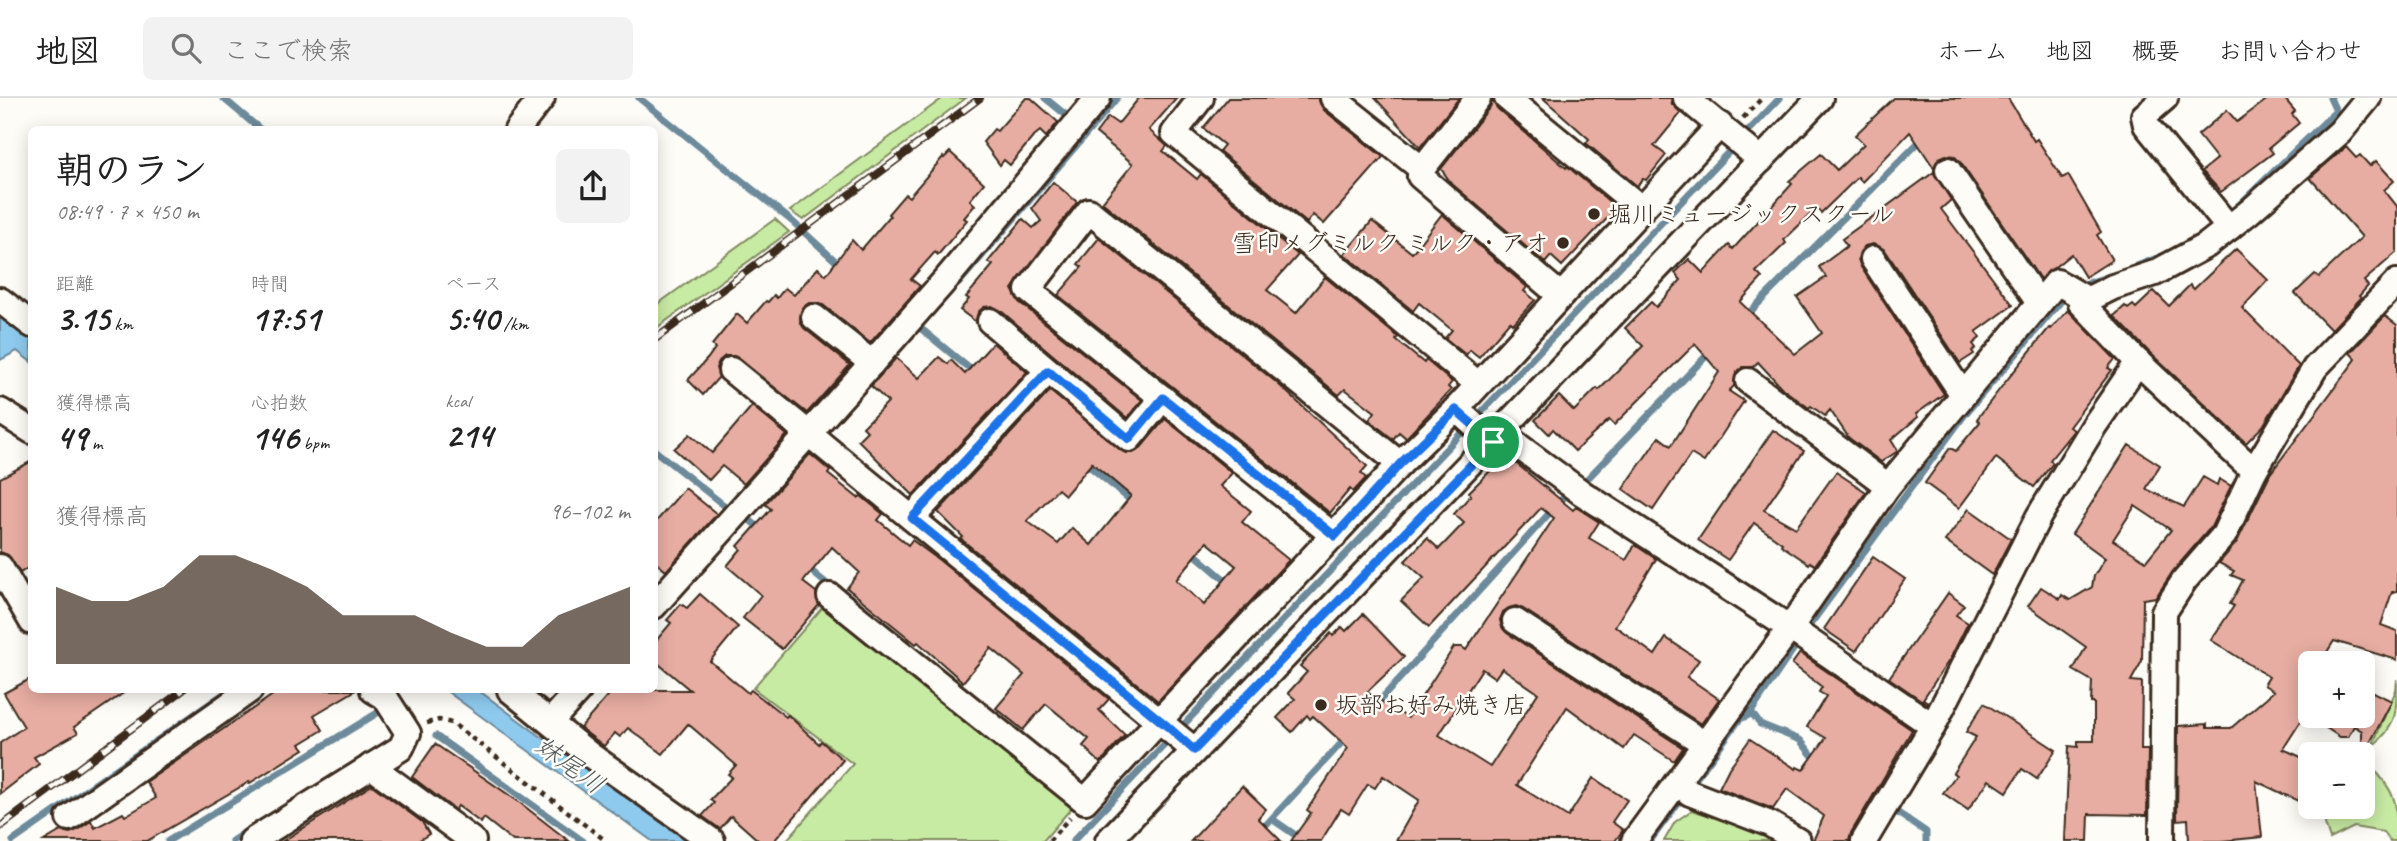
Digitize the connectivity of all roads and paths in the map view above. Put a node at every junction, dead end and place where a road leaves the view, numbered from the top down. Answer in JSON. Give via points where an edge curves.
{"nodes":[{"id":1,"x":542,"y":98,"type":"edge"},
{"id":2,"x":1098,"y":98,"type":"edge"},
{"id":3,"x":1200,"y":98,"type":"edge"},
{"id":4,"x":1333,"y":98,"type":"edge"},
{"id":5,"x":1478,"y":98,"type":"edge"},
{"id":6,"x":1507,"y":98,"type":"edge"},
{"id":7,"x":1686,"y":98,"type":"edge"},
{"id":8,"x":1820,"y":98,"type":"edge"},
{"id":9,"x":2165,"y":98,"type":"edge"},
{"id":10,"x":2368,"y":98,"type":"edge"},
{"id":11,"x":520,"y":126,"type":"edge"},
{"id":12,"x":1724,"y":129,"type":"junction"},
{"id":13,"x":1756,"y":155,"type":"junction"},
{"id":14,"x":1422,"y":169,"type":"junction"},
{"id":15,"x":1948,"y":170,"type":"dead end"},
{"id":16,"x":1641,"y":208,"type":"junction"},
{"id":17,"x":2224,"y":222,"type":"junction"},
{"id":18,"x":1873,"y":259,"type":"dead end"},
{"id":19,"x":2397,"y":282,"type":"edge"},
{"id":20,"x":2078,"y":294,"type":"junction"},
{"id":21,"x":1561,"y":296,"type":"junction"},
{"id":22,"x":0,"y":300,"type":"edge"},
{"id":23,"x":2039,"y":303,"type":"junction"},
{"id":24,"x":814,"y":317,"type":"dead end"},
{"id":25,"x":990,"y":321,"type":"dead end"},
{"id":26,"x":28,"y":322,"type":"edge"},
{"id":27,"x":2138,"y":362,"type":"junction"},
{"id":28,"x":872,"y":363,"type":"junction"},
{"id":29,"x":731,"y":370,"type":"dead end"},
{"id":30,"x":1048,"y":371,"type":"junction"},
{"id":31,"x":1748,"y":381,"type":"dead end"},
{"id":32,"x":1478,"y":384,"type":"junction"},
{"id":33,"x":1963,"y":396,"type":"junction"},
{"id":34,"x":1163,"y":398,"type":"junction"},
{"id":35,"x":0,"y":411,"type":"edge"},
{"id":36,"x":1459,"y":412,"type":"junction"},
{"id":37,"x":28,"y":428,"type":"edge"},
{"id":38,"x":810,"y":434,"type":"junction"},
{"id":39,"x":1493,"y":436,"type":"junction"},
{"id":40,"x":1400,"y":464,"type":"junction"},
{"id":41,"x":2254,"y":471,"type":"junction"},
{"id":42,"x":1888,"y":486,"type":"junction"},
{"id":43,"x":912,"y":518,"type":"junction"},
{"id":44,"x":1335,"y":536,"type":"junction"},
{"id":45,"x":0,"y":567,"type":"edge"},
{"id":46,"x":830,"y":596,"type":"dead end"},
{"id":47,"x":658,"y":602,"type":"edge"},
{"id":48,"x":28,"y":615,"type":"edge"},
{"id":49,"x":1515,"y":621,"type":"dead end"},
{"id":50,"x":1798,"y":634,"type":"junction"},
{"id":51,"x":246,"y":693,"type":"edge"},
{"id":52,"x":378,"y":693,"type":"edge"},
{"id":53,"x":514,"y":693,"type":"edge"},
{"id":54,"x":576,"y":693,"type":"edge"},
{"id":55,"x":551,"y":721,"type":"junction"},
{"id":56,"x":1163,"y":724,"type":"junction"},
{"id":57,"x":1933,"y":726,"type":"junction"},
{"id":58,"x":408,"y":733,"type":"junction"},
{"id":59,"x":1705,"y":744,"type":"junction"},
{"id":60,"x":1190,"y":747,"type":"junction"},
{"id":61,"x":372,"y":766,"type":"junction"},
{"id":62,"x":1683,"y":788,"type":"junction"},
{"id":63,"x":1084,"y":801,"type":"junction"},
{"id":64,"x":69,"y":818,"type":"dead end"},
{"id":65,"x":466,"y":839,"type":"edge"},
{"id":66,"x":252,"y":841,"type":"edge"},
{"id":67,"x":606,"y":841,"type":"edge"},
{"id":68,"x":712,"y":841,"type":"edge"},
{"id":69,"x":1049,"y":841,"type":"edge"},
{"id":70,"x":1108,"y":841,"type":"edge"},
{"id":71,"x":1634,"y":841,"type":"edge"},
{"id":72,"x":1798,"y":841,"type":"edge"},
{"id":73,"x":1864,"y":841,"type":"edge"},
{"id":74,"x":2162,"y":841,"type":"edge"}],
"edges":[{"from":1,"to":11,"type":"street"},
{"from":2,"to":28,"type":"street"},
{"from":3,"to":32,"type":"street","via":[[1174,133]]},
{"from":4,"to":14,"type":"street"},
{"from":5,"to":14,"type":"street"},
{"from":6,"to":16,"type":"street"},
{"from":7,"to":12,"type":"street"},
{"from":8,"to":13,"type":"street"},
{"from":9,"to":17,"type":"street","via":[[2144,116],[2146,125]]},
{"from":10,"to":17,"type":"street","via":[[2340,132]]},
{"from":12,"to":13,"type":"street"},
{"from":12,"to":16,"type":"street"},
{"from":13,"to":39,"type":"street"},
{"from":14,"to":21,"type":"street","via":[[1420,176]]},
{"from":15,"to":23,"type":"street"},
{"from":16,"to":21,"type":"street"},
{"from":17,"to":20,"type":"street","via":[[2207,245],[2155,273]]},
{"from":18,"to":33,"type":"street"},
{"from":19,"to":41,"type":"street","via":[[2315,368]]},
{"from":20,"to":23,"type":"street","via":[[2057,282]]},
{"from":20,"to":27,"type":"street","via":[[2081,303]]},
{"from":21,"to":32,"type":"street"},
{"from":22,"to":26,"type":"street"},
{"from":23,"to":33,"type":"street"},
{"from":24,"to":28,"type":"street"},
{"from":25,"to":30,"type":"street"},
{"from":27,"to":41,"type":"street"},
{"from":27,"to":57,"type":"street","via":[[2039,516]]},
{"from":28,"to":38,"type":"street"},
{"from":29,"to":38,"type":"street"},
{"from":30,"to":34,"type":"street","via":[[1129,439]]},
{"from":30,"to":43,"type":"street"},
{"from":31,"to":42,"type":"street"},
{"from":32,"to":36,"type":"street"},
{"from":33,"to":42,"type":"street"},
{"from":34,"to":40,"type":"street","via":[[1028,290],[1089,211]]},
{"from":34,"to":44,"type":"street"},
{"from":35,"to":37,"type":"street"},
{"from":36,"to":39,"type":"street"},
{"from":36,"to":40,"type":"street"},
{"from":38,"to":43,"type":"street"},
{"from":38,"to":47,"type":"street"},
{"from":39,"to":50,"type":"street"},
{"from":39,"to":60,"type":"street"},
{"from":40,"to":44,"type":"street"},
{"from":41,"to":74,"type":"street","via":[[2224,535],[2164,612]]},
{"from":42,"to":50,"type":"street"},
{"from":43,"to":56,"type":"street"},
{"from":44,"to":56,"type":"street"},
{"from":45,"to":48,"type":"street"},
{"from":46,"to":63,"type":"street"},
{"from":49,"to":59,"type":"street"},
{"from":50,"to":57,"type":"street"},
{"from":50,"to":59,"type":"street"},
{"from":51,"to":64,"type":"street"},
{"from":52,"to":58,"type":"street"},
{"from":53,"to":55,"type":"street"},
{"from":54,"to":55,"type":"street"},
{"from":55,"to":68,"type":"street","via":[[590,755]]},
{"from":56,"to":60,"type":"street"},
{"from":56,"to":63,"type":"street"},
{"from":57,"to":73,"type":"street"},
{"from":58,"to":61,"type":"street","via":[[401,748]]},
{"from":58,"to":67,"type":"path","via":[[439,720],[452,723]]},
{"from":59,"to":62,"type":"street"},
{"from":60,"to":70,"type":"street"},
{"from":61,"to":65,"type":"street"},
{"from":61,"to":66,"type":"street"},
{"from":62,"to":71,"type":"street"},
{"from":62,"to":72,"type":"street","via":[[1770,824]]},
{"from":63,"to":69,"type":"path"}]}
